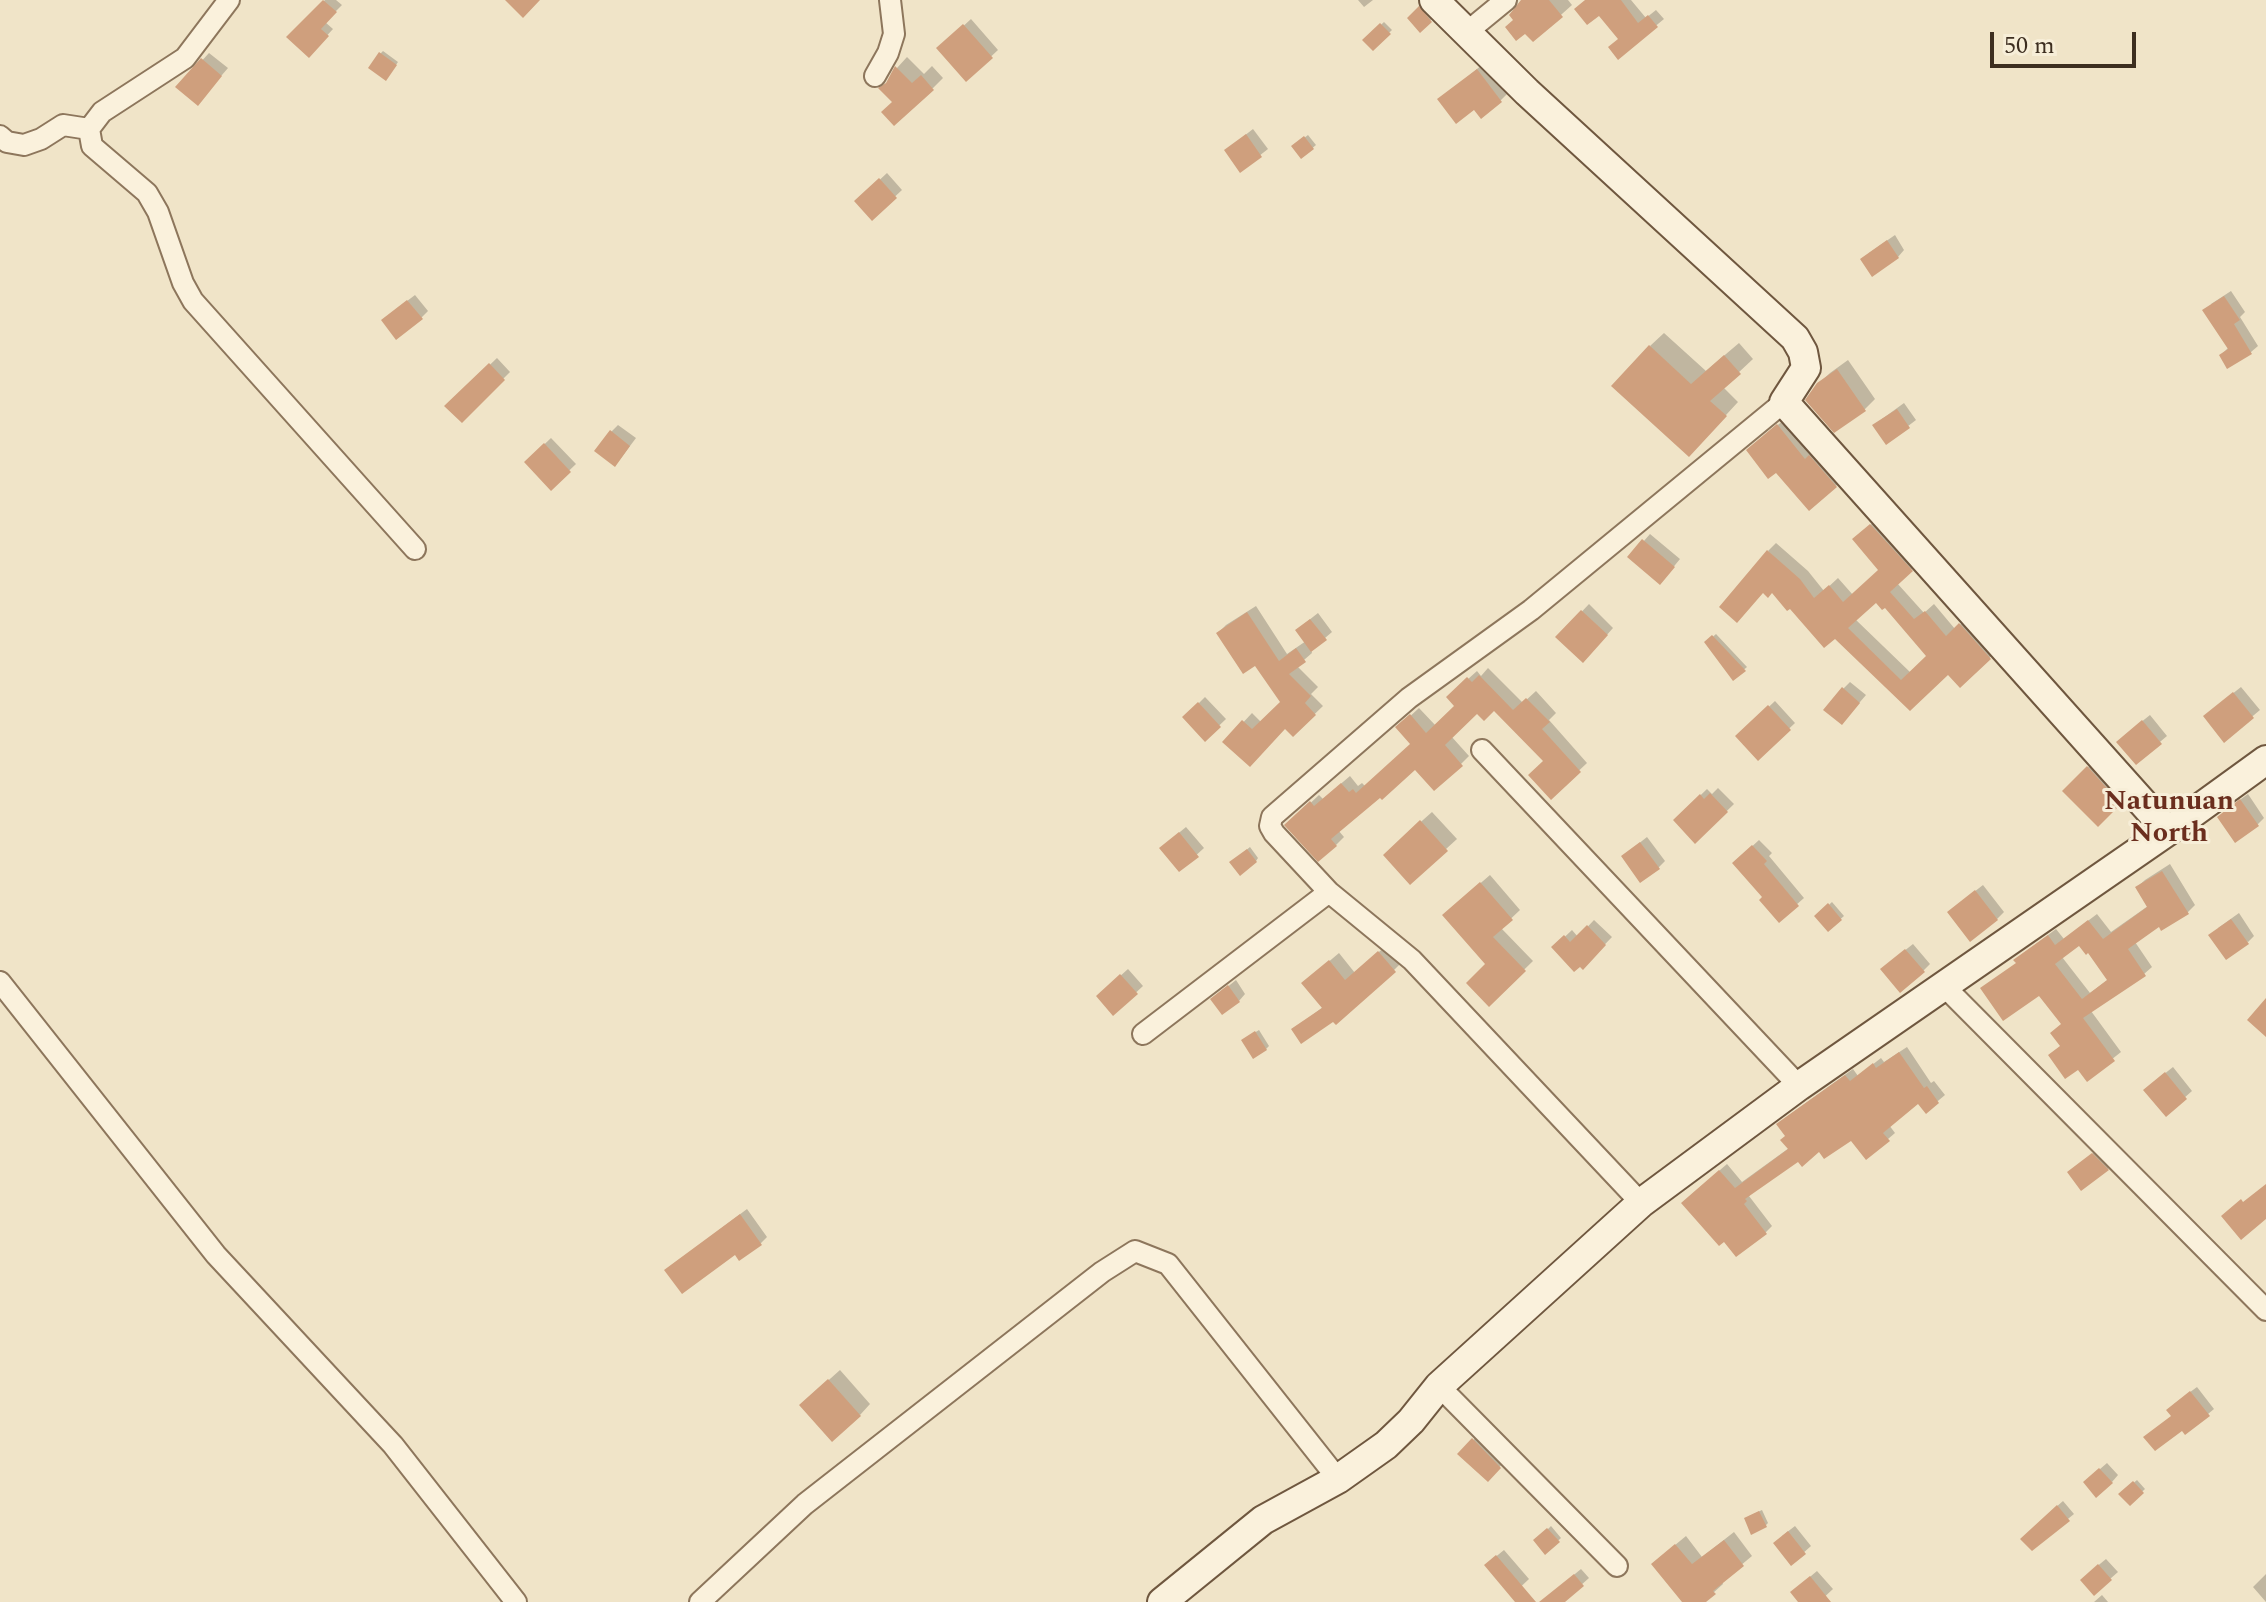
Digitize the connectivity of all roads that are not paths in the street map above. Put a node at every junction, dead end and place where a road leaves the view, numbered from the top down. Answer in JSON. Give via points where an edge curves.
{"nodes":[{"id":1,"x":229,"y":0,"type":"edge"},
{"id":2,"x":890,"y":0,"type":"edge"},
{"id":3,"x":1434,"y":0,"type":"edge"},
{"id":4,"x":1506,"y":0,"type":"edge"},
{"id":5,"x":1467,"y":32,"type":"junction"},
{"id":6,"x":875,"y":76,"type":"dead end"},
{"id":7,"x":89,"y":129,"type":"junction"},
{"id":8,"x":0,"y":136,"type":"edge"},
{"id":9,"x":1784,"y":402,"type":"junction"},
{"id":10,"x":415,"y":549,"type":"dead end"},
{"id":11,"x":1482,"y":750,"type":"dead end"},
{"id":12,"x":2266,"y":760,"type":"edge"},
{"id":13,"x":2168,"y":831,"type":"junction"},
{"id":14,"x":1329,"y":892,"type":"junction"},
{"id":15,"x":0,"y":982,"type":"edge"},
{"id":16,"x":1944,"y":986,"type":"junction"},
{"id":17,"x":1143,"y":1034,"type":"dead end"},
{"id":18,"x":1799,"y":1086,"type":"junction"},
{"id":19,"x":1641,"y":1203,"type":"junction"},
{"id":20,"x":2266,"y":1310,"type":"edge"},
{"id":21,"x":1439,"y":1386,"type":"junction"},
{"id":22,"x":1338,"y":1479,"type":"junction"},
{"id":23,"x":1617,"y":1566,"type":"dead end"},
{"id":24,"x":516,"y":1602,"type":"edge"},
{"id":25,"x":700,"y":1602,"type":"edge"},
{"id":26,"x":1162,"y":1602,"type":"edge"}],
"edges":[{"from":1,"to":7,"type":"street","via":[[185,58],[102,112]]},
{"from":2,"to":6,"type":"street","via":[[894,34]]},
{"from":3,"to":5,"type":"street"},
{"from":4,"to":5,"type":"street"},
{"from":5,"to":9,"type":"street","via":[[1795,338],[1806,368]]},
{"from":7,"to":8,"type":"street","via":[[63,125],[24,145]]},
{"from":7,"to":10,"type":"street","via":[[92,146],[147,193],[193,301]]},
{"from":9,"to":13,"type":"street"},
{"from":9,"to":14,"type":"street","via":[[1531,610],[1409,698],[1272,817],[1274,833]]},
{"from":11,"to":18,"type":"street"},
{"from":12,"to":13,"type":"street"},
{"from":13,"to":16,"type":"street"},
{"from":14,"to":17,"type":"street"},
{"from":14,"to":19,"type":"street","via":[[1412,960]]},
{"from":15,"to":24,"type":"street","via":[[216,1255],[393,1445]]},
{"from":16,"to":18,"type":"street"},
{"from":16,"to":20,"type":"street"},
{"from":18,"to":19,"type":"street"},
{"from":19,"to":21,"type":"street"},
{"from":21,"to":22,"type":"street","via":[[1386,1445]]},
{"from":21,"to":23,"type":"street"},
{"from":22,"to":25,"type":"street","via":[[1168,1264],[1135,1251],[805,1504]]},
{"from":22,"to":26,"type":"street","via":[[1263,1520]]}]}
